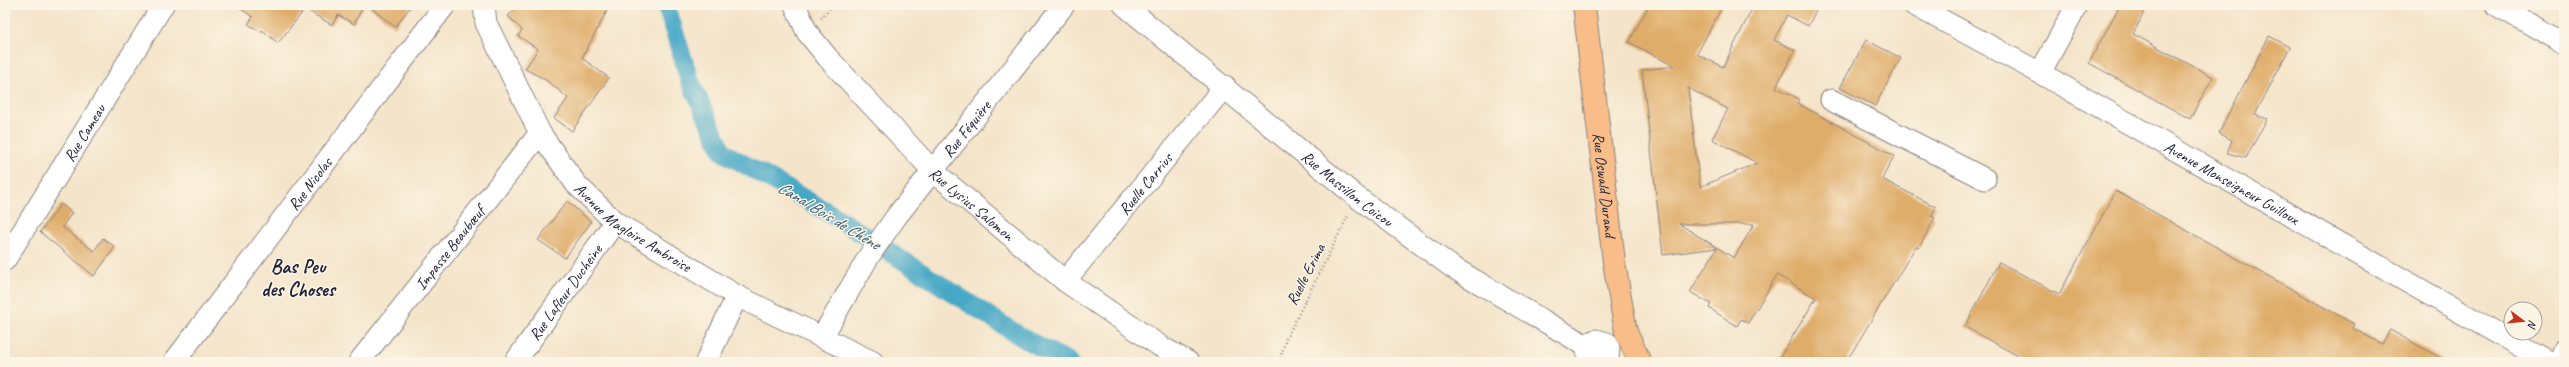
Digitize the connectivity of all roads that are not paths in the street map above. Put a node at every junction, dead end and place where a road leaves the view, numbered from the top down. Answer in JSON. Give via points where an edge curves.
{"nodes":[{"id":1,"x":163,"y":5,"type":"edge"},
{"id":2,"x":445,"y":5,"type":"edge"},
{"id":3,"x":484,"y":5,"type":"edge"},
{"id":4,"x":795,"y":5,"type":"edge"},
{"id":5,"x":1064,"y":5,"type":"edge"},
{"id":6,"x":1124,"y":5,"type":"edge"},
{"id":7,"x":1584,"y":5,"type":"edge"},
{"id":8,"x":1914,"y":5,"type":"edge"},
{"id":9,"x":2077,"y":5,"type":"edge"},
{"id":10,"x":2496,"y":5,"type":"edge"},
{"id":11,"x":2564,"y":43,"type":"edge"},
{"id":12,"x":2040,"y":73,"type":"junction"},
{"id":13,"x":1225,"y":86,"type":"junction"},
{"id":14,"x":1831,"y":100,"type":"dead end"},
{"id":15,"x":540,"y":133,"type":"junction"},
{"id":16,"x":932,"y":171,"type":"junction"},
{"id":17,"x":1985,"y":179,"type":"dead end"},
{"id":18,"x":615,"y":222,"type":"junction"},
{"id":19,"x":6,"y":255,"type":"edge"},
{"id":20,"x":1065,"y":281,"type":"junction"},
{"id":21,"x":737,"y":296,"type":"junction"},
{"id":22,"x":1626,"y":332,"type":"junction"},
{"id":23,"x":822,"y":337,"type":"junction"},
{"id":24,"x":2564,"y":352,"type":"edge"},
{"id":25,"x":1596,"y":356,"type":"edge"},
{"id":26,"x":174,"y":362,"type":"edge"},
{"id":27,"x":359,"y":362,"type":"edge"},
{"id":28,"x":515,"y":362,"type":"edge"},
{"id":29,"x":706,"y":362,"type":"edge"},
{"id":30,"x":873,"y":362,"type":"edge"},
{"id":31,"x":1188,"y":362,"type":"edge"},
{"id":32,"x":1640,"y":362,"type":"edge"},
{"id":33,"x":2548,"y":362,"type":"edge"},
{"id":34,"x":2559,"y":362,"type":"edge"}],
"edges":[{"from":1,"to":19,"type":"street","name":"Rue Cameau"},
{"from":2,"to":26,"type":"street","name":"Rue Nicolas"},
{"from":3,"to":15,"type":"street","name":"Avenue Magloire Ambroise","via":[[486,23]]},
{"from":4,"to":16,"type":"street","name":"Rue Lysius Salomon","via":[[808,32],[828,58]]},
{"from":5,"to":16,"type":"street","name":"Rue Féquière"},
{"from":6,"to":13,"type":"street","name":"Rue Massillon Coicou"},
{"from":7,"to":22,"type":"main road","name":"Rue Oswald Durand","via":[[1614,262]]},
{"from":8,"to":12,"type":"street","name":"Avenue Monseigneur Guilloux"},
{"from":9,"to":12,"type":"street"},
{"from":10,"to":11,"type":"street"},
{"from":12,"to":33,"type":"street","name":"Avenue Monseigneur Guilloux"},
{"from":13,"to":20,"type":"street","name":"Ruelle Carrius"},
{"from":13,"to":25,"type":"street","name":"Rue Massillon Coicou","via":[[1358,198],[1452,267]]},
{"from":14,"to":17,"type":"street"},
{"from":15,"to":18,"type":"street","name":"Avenue Magloire Ambroise","via":[[576,184]]},
{"from":15,"to":27,"type":"street","name":"Impasse Beaubœuf"},
{"from":16,"to":20,"type":"street","name":"Rue Lysius Salomon"},
{"from":16,"to":23,"type":"street","name":"Rue Féquière","via":[[869,256]]},
{"from":18,"to":21,"type":"street","name":"Avenue Magloire Ambroise"},
{"from":18,"to":28,"type":"street","name":"Rue Lafleur Ducheine"},
{"from":20,"to":31,"type":"street","name":"Rue Lysius Salomon","via":[[1160,346]]},
{"from":21,"to":23,"type":"street","name":"Avenue Magloire Ambroise"},
{"from":21,"to":29,"type":"street"},
{"from":22,"to":25,"type":"street"},
{"from":22,"to":32,"type":"main road","name":"Rue Oswald Durand"},
{"from":23,"to":30,"type":"street","name":"Avenue Magloire Ambroise"},
{"from":24,"to":34,"type":"street"}]}
